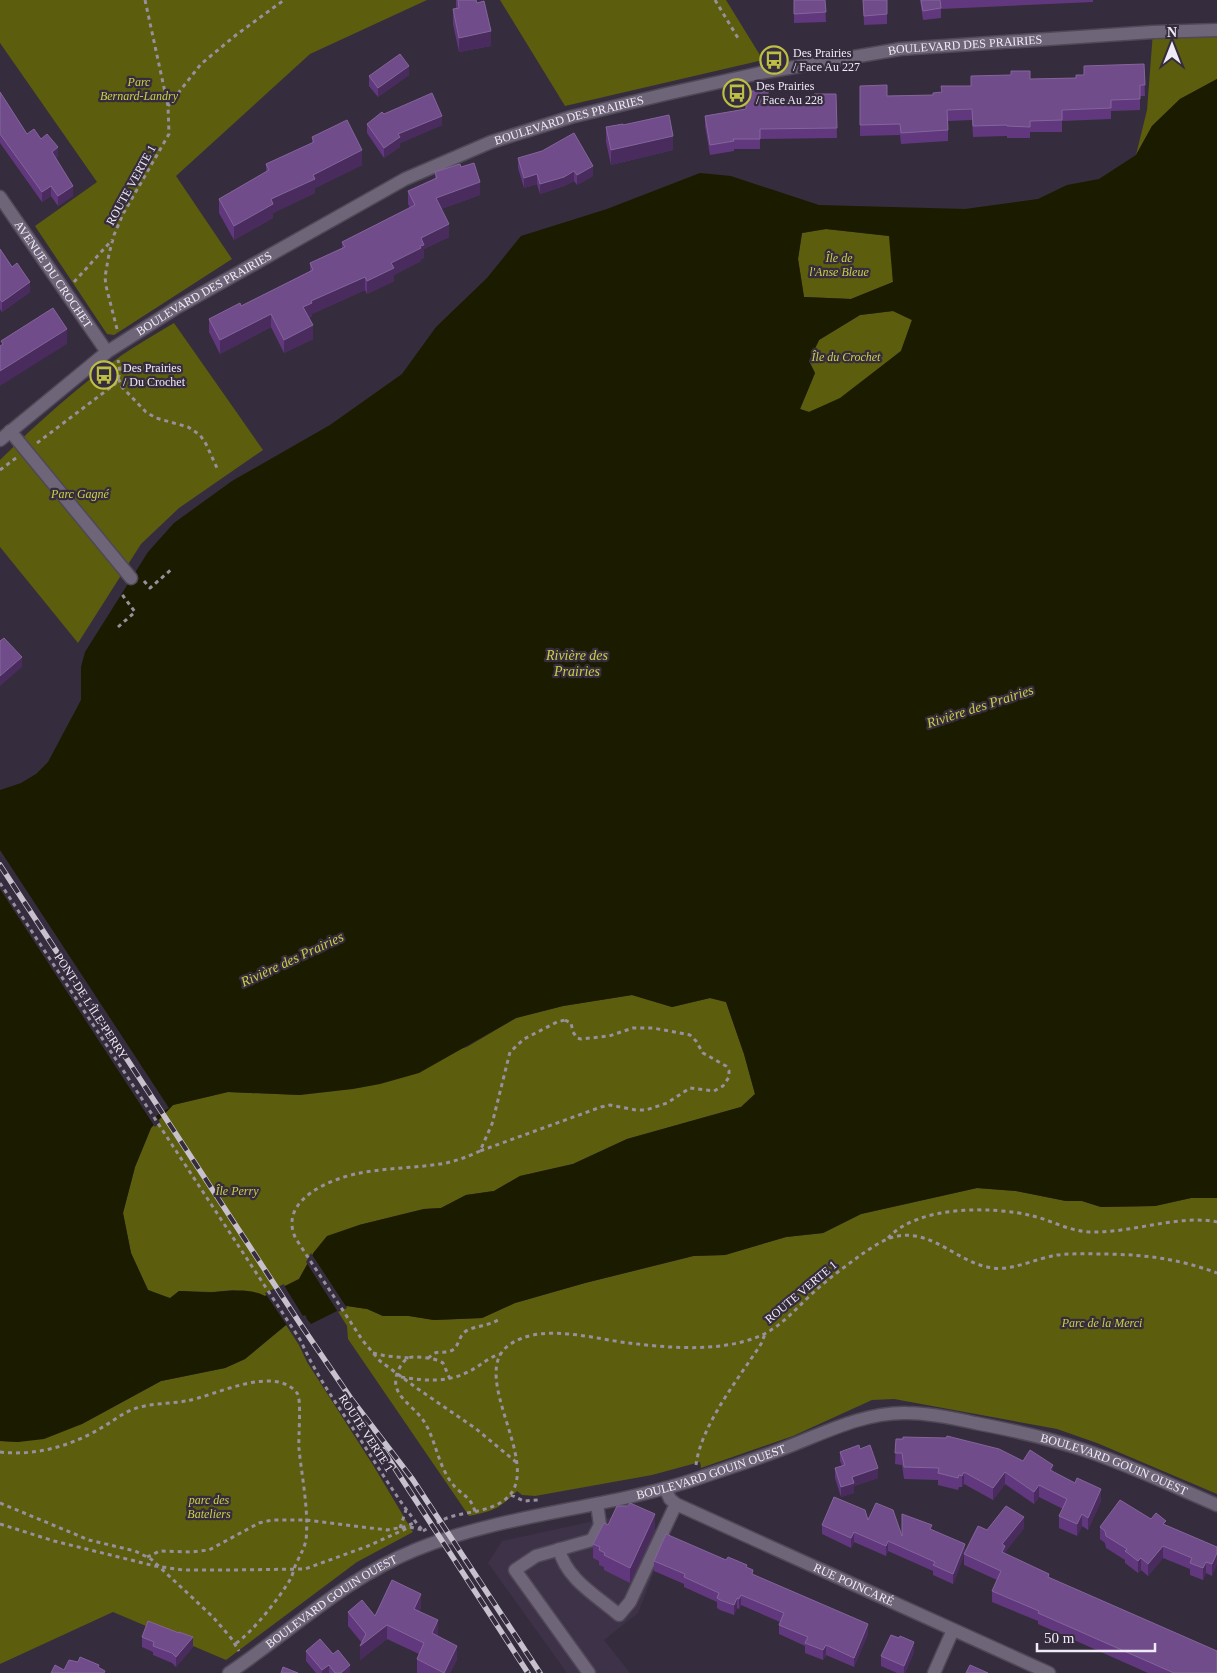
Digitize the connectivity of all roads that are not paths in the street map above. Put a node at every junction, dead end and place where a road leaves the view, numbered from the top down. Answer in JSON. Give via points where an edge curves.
{"nodes":[{"id":1,"x":1217,"y":30,"type":"edge"},
{"id":2,"x":0,"y":197,"type":"edge"},
{"id":3,"x":112,"y":349,"type":"junction"},
{"id":4,"x":5,"y":435,"type":"edge"},
{"id":5,"x":136,"y":577,"type":"road end"},
{"id":6,"x":665,"y":1488,"type":"junction"},
{"id":7,"x":597,"y":1504,"type":"junction"},
{"id":8,"x":676,"y":1504,"type":"junction"},
{"id":9,"x":1217,"y":1504,"type":"edge"},
{"id":10,"x":558,"y":1549,"type":"junction"},
{"id":11,"x":953,"y":1630,"type":"junction"},
{"id":12,"x":229,"y":1673,"type":"edge"},
{"id":13,"x":589,"y":1673,"type":"edge"},
{"id":14,"x":934,"y":1673,"type":"edge"},
{"id":15,"x":1049,"y":1673,"type":"edge"}],
"edges":[{"from":1,"to":3,"type":"street","name":"BOULEVARD DES PRAIRIES","via":[[900,49],[760,73],[571,117],[491,142],[405,180],[184,304]]},
{"from":2,"to":3,"type":"street","name":"AVENUE DU CROCHET","via":[[65,291]]},
{"from":3,"to":4,"type":"street","name":"BOULEVARD DES PRAIRIES"},
{"from":4,"to":5,"type":"street","via":[[26,451]]},
{"from":6,"to":7,"type":"street","name":"BOULEVARD GOUIN OUEST"},
{"from":6,"to":8,"type":"street"},
{"from":6,"to":9,"type":"street","name":"BOULEVARD GOUIN OUEST","via":[[739,1465],[862,1418],[909,1413],[1014,1430],[1058,1442],[1101,1456]]},
{"from":7,"to":10,"type":"street","via":[[600,1525],[592,1540]]},
{"from":7,"to":12,"type":"street","name":"BOULEVARD GOUIN OUEST","via":[[472,1531],[414,1550],[359,1580]]},
{"from":8,"to":10,"type":"street","via":[[630,1602],[619,1615],[570,1573]]},
{"from":8,"to":11,"type":"street","name":"RUE POINCARÉ"},
{"from":10,"to":13,"type":"street","via":[[536,1556],[515,1570]]},
{"from":11,"to":14,"type":"street"},
{"from":11,"to":15,"type":"street","name":"RUE POINCARÉ"}]}
